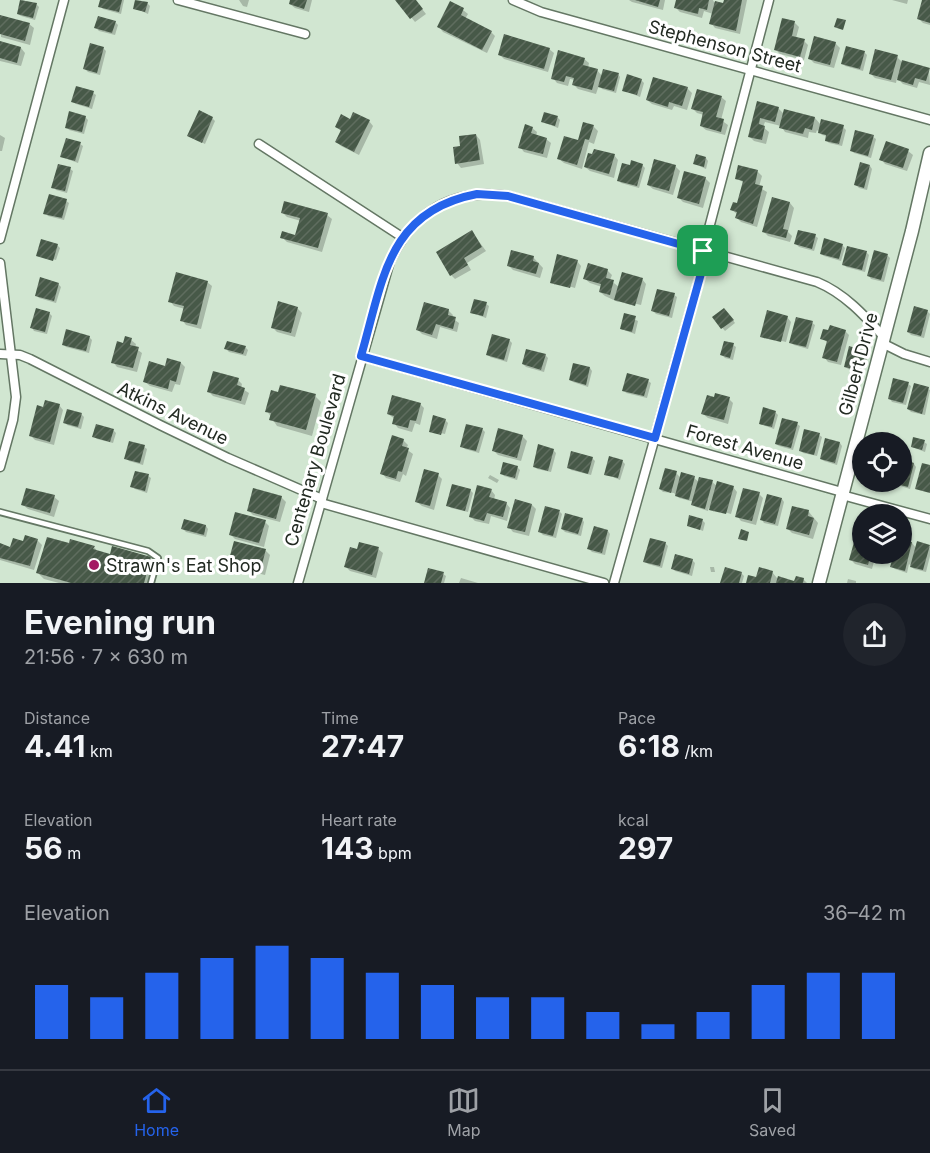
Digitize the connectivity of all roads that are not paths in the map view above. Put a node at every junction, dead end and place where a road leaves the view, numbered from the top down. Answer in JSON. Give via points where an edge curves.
{"nodes":[{"id":1,"x":64,"y":0,"type":"edge"},
{"id":2,"x":178,"y":0,"type":"edge"},
{"id":3,"x":513,"y":0,"type":"edge"},
{"id":4,"x":769,"y":0,"type":"edge"},
{"id":5,"x":305,"y":34,"type":"dead end"},
{"id":6,"x":750,"y":70,"type":"junction"},
{"id":7,"x":930,"y":120,"type":"edge"},
{"id":8,"x":258,"y":144,"type":"dead end"},
{"id":9,"x":930,"y":153,"type":"edge"},
{"id":10,"x":924,"y":203,"type":"edge"},
{"id":11,"x":402,"y":237,"type":"junction"},
{"id":12,"x":0,"y":239,"type":"edge"},
{"id":13,"x":705,"y":251,"type":"junction"},
{"id":14,"x":0,"y":263,"type":"edge"},
{"id":15,"x":883,"y":340,"type":"junction"},
{"id":16,"x":0,"y":354,"type":"edge"},
{"id":17,"x":11,"y":355,"type":"junction"},
{"id":18,"x":361,"y":356,"type":"junction"},
{"id":19,"x":930,"y":362,"type":"edge"},
{"id":20,"x":655,"y":438,"type":"junction"},
{"id":21,"x":0,"y":467,"type":"edge"},
{"id":22,"x":842,"y":494,"type":"junction"},
{"id":23,"x":321,"y":501,"type":"junction"},
{"id":24,"x":0,"y":512,"type":"edge"},
{"id":25,"x":930,"y":519,"type":"edge"},
{"id":26,"x":151,"y":583,"type":"edge"},
{"id":27,"x":298,"y":583,"type":"edge"},
{"id":28,"x":604,"y":583,"type":"edge"},
{"id":29,"x":614,"y":583,"type":"edge"},
{"id":30,"x":819,"y":583,"type":"edge"}],
"edges":[{"from":1,"to":12,"type":"street"},
{"from":2,"to":5,"type":"street"},
{"from":3,"to":6,"type":"street","name":"Stephenson Street","via":[[541,12]]},
{"from":4,"to":6,"type":"street"},
{"from":6,"to":7,"type":"street","name":"Stephenson Street"},
{"from":6,"to":13,"type":"street"},
{"from":8,"to":11,"type":"street"},
{"from":9,"to":10,"type":"street","name":"Gilbert Drive"},
{"from":10,"to":15,"type":"street","name":"Gilbert Drive"},
{"from":11,"to":13,"type":"street","name":"Centenary Boulevard","via":[[422,216],[440,205],[477,194],[496,194]]},
{"from":11,"to":18,"type":"street","name":"Centenary Boulevard","via":[[390,261]]},
{"from":13,"to":15,"type":"street","name":"Centenary Boulevard","via":[[832,288]]},
{"from":13,"to":20,"type":"street"},
{"from":14,"to":17,"type":"street"},
{"from":15,"to":19,"type":"street","via":[[904,354]]},
{"from":15,"to":22,"type":"street","name":"Gilbert Drive"},
{"from":16,"to":17,"type":"street","name":"Atkins Avenue"},
{"from":17,"to":21,"type":"street","via":[[16,405]]},
{"from":17,"to":23,"type":"street","name":"Atkins Avenue","via":[[30,358],[189,440]]},
{"from":18,"to":20,"type":"street","name":"Forest Avenue"},
{"from":18,"to":23,"type":"street","name":"Centenary Boulevard"},
{"from":20,"to":22,"type":"street","name":"Forest Avenue"},
{"from":20,"to":29,"type":"street"},
{"from":22,"to":25,"type":"street","name":"Forest Avenue"},
{"from":22,"to":30,"type":"street","name":"Gilbert Drive"},
{"from":23,"to":27,"type":"street","name":"Centenary Boulevard"},
{"from":23,"to":28,"type":"street","name":"Atkins Avenue"},
{"from":24,"to":26,"type":"lane","via":[[148,551],[158,558]]}]}
